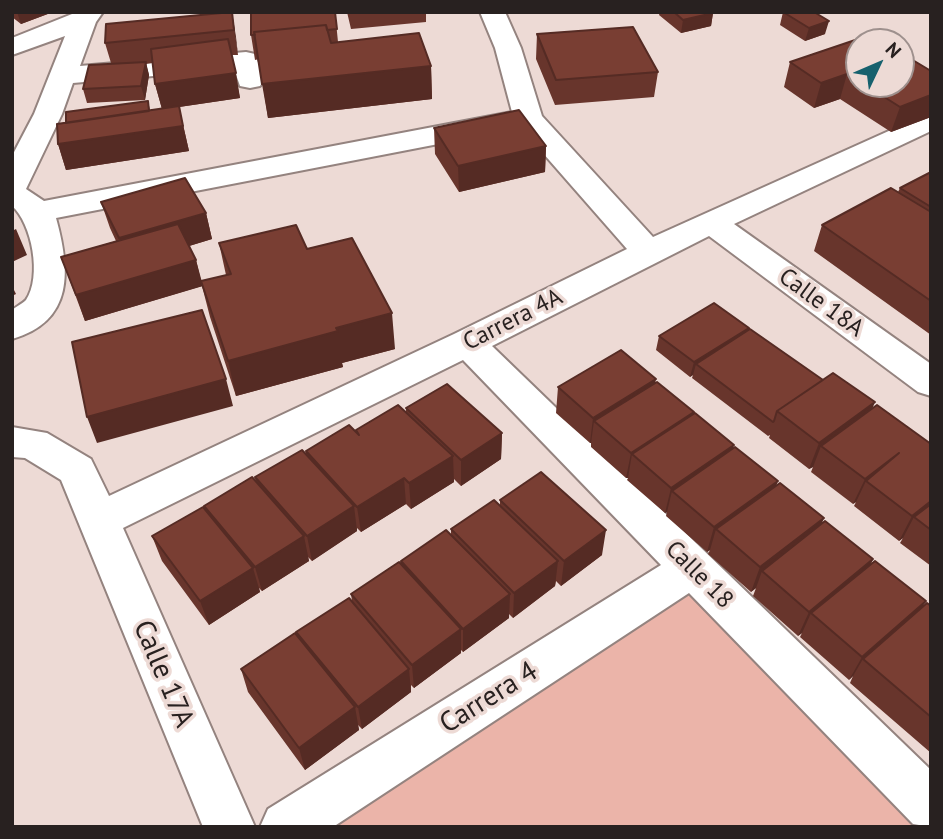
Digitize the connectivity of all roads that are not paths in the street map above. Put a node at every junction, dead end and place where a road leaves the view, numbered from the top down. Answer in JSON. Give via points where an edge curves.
{"nodes":[{"id":1,"x":492,"y":12,"type":"edge"},
{"id":2,"x":88,"y":16,"type":"edge"},
{"id":3,"x":12,"y":47,"type":"edge"},
{"id":4,"x":63,"y":76,"type":"junction"},
{"id":5,"x":250,"y":80,"type":"dead end"},
{"id":6,"x":528,"y":118,"type":"junction"},
{"id":7,"x":927,"y":126,"type":"edge"},
{"id":8,"x":12,"y":189,"type":"edge"},
{"id":9,"x":38,"y":212,"type":"junction"},
{"id":10,"x":712,"y":223,"type":"junction"},
{"id":11,"x":648,"y":253,"type":"junction"},
{"id":12,"x":12,"y":327,"type":"edge"},
{"id":13,"x":467,"y":343,"type":"junction"},
{"id":14,"x":931,"y":383,"type":"edge"},
{"id":15,"x":12,"y":442,"type":"edge"},
{"id":16,"x":97,"y":521,"type":"junction"},
{"id":17,"x":692,"y":568,"type":"junction"},
{"id":18,"x":931,"y":806,"type":"edge"},
{"id":19,"x":229,"y":827,"type":"edge"},
{"id":20,"x":286,"y":827,"type":"edge"}],
"edges":[{"from":1,"to":6,"type":"street","via":[[508,48]]},
{"from":2,"to":3,"type":"street"},
{"from":2,"to":4,"type":"street"},
{"from":4,"to":5,"type":"street","via":[[246,60]]},
{"from":4,"to":8,"type":"street"},
{"from":6,"to":9,"type":"street"},
{"from":6,"to":11,"type":"street"},
{"from":7,"to":10,"type":"street","name":"Carrera 4A"},
{"from":8,"to":9,"type":"street"},
{"from":9,"to":12,"type":"street","via":[[49,252],[50,282],[40,307]]},
{"from":10,"to":11,"type":"street","name":"Carrera 4A"},
{"from":10,"to":14,"type":"street","name":"Calle 18A"},
{"from":11,"to":13,"type":"street","name":"Carrera 4A"},
{"from":13,"to":16,"type":"street","name":"Carrera 4A"},
{"from":13,"to":17,"type":"street","name":"Calle 18"},
{"from":15,"to":16,"type":"street","name":"Calle 17A","via":[[33,444],[77,470]]},
{"from":16,"to":19,"type":"street","name":"Calle 17A"},
{"from":17,"to":18,"type":"street","name":"Calle 18"},
{"from":17,"to":20,"type":"street","name":"Carrera 4"}]}
